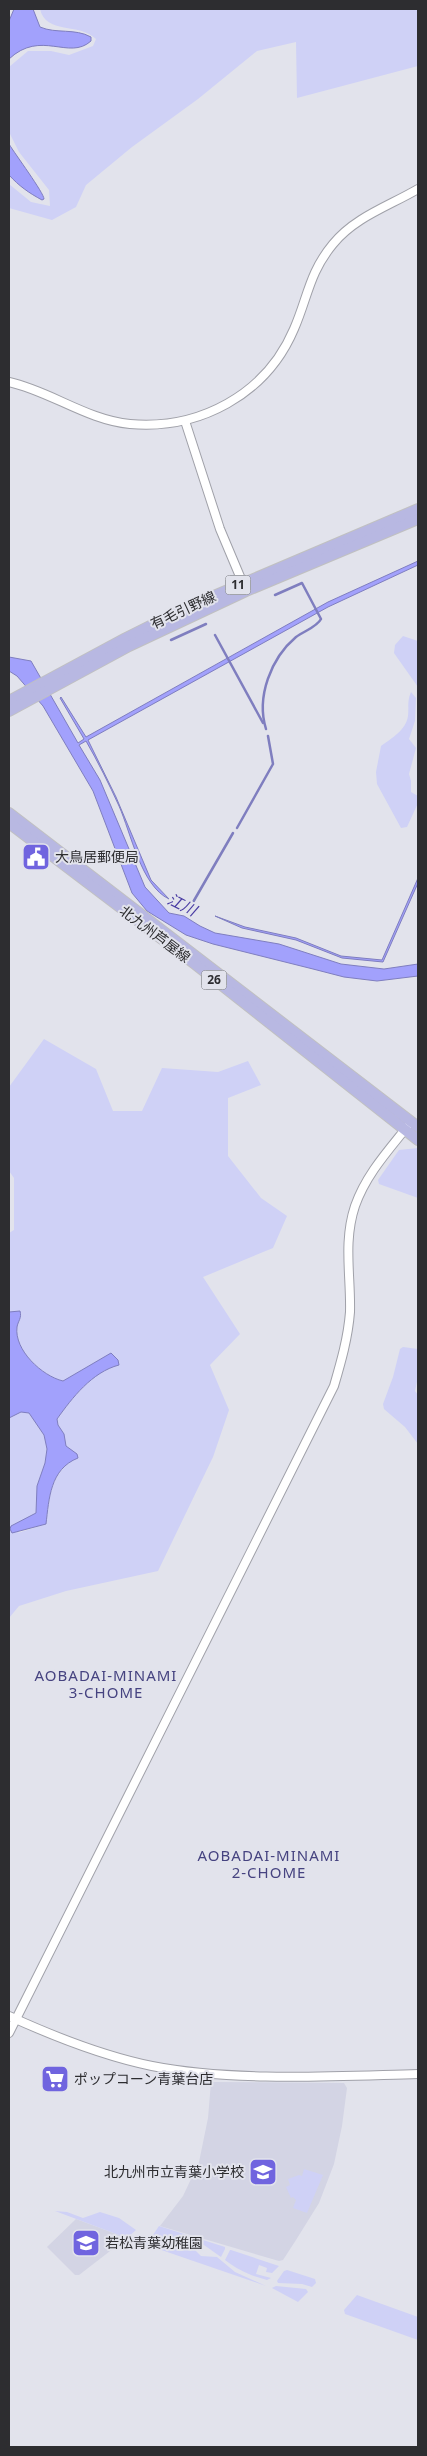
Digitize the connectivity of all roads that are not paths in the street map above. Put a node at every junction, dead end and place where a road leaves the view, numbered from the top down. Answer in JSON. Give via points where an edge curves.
{"nodes":[{"id":1,"x":418,"y":189,"type":"edge"},
{"id":2,"x":9,"y":382,"type":"edge"},
{"id":3,"x":185,"y":421,"type":"junction"},
{"id":4,"x":418,"y":509,"type":"edge"},
{"id":5,"x":418,"y":519,"type":"edge"},
{"id":6,"x":244,"y":587,"type":"junction"},
{"id":7,"x":31,"y":694,"type":"junction"},
{"id":8,"x":9,"y":701,"type":"edge"},
{"id":9,"x":9,"y":711,"type":"edge"},
{"id":10,"x":9,"y":813,"type":"edge"},
{"id":11,"x":9,"y":823,"type":"edge"},
{"id":12,"x":411,"y":1126,"type":"edge"},
{"id":13,"x":418,"y":1140,"type":"edge"},
{"id":14,"x":12,"y":2018,"type":"edge"},
{"id":15,"x":9,"y":2033,"type":"edge"},
{"id":16,"x":418,"y":2074,"type":"edge"}],
"edges":[{"from":1,"to":3,"type":"street","via":[[368,215],[334,242],[311,276],[286,346],[254,387],[230,403]]},
{"from":2,"to":3,"type":"street","via":[[34,388],[102,418],[128,424],[159,425]]},
{"from":3,"to":6,"type":"street","via":[[220,529]]},
{"from":4,"to":6,"type":"main road","name":"有毛引野線","number":"11"},
{"from":5,"to":6,"type":"main road","name":"有毛引野線","number":"11"},
{"from":6,"to":7,"type":"main road","name":"有毛引野線","number":"11"},
{"from":7,"to":8,"type":"main road","name":"有毛引野線","number":"11"},
{"from":7,"to":9,"type":"main road","name":"有毛引野線","number":"11"},
{"from":10,"to":12,"type":"main road","name":"北九州芦屋線","number":"26","via":[[176,939]]},
{"from":11,"to":12,"type":"main road","name":"北九州芦屋線","number":"26"},
{"from":12,"to":13,"type":"main road","name":"北九州芦屋線","number":"26"},
{"from":12,"to":14,"type":"street","via":[[365,1183],[355,1207],[348,1240],[350,1312],[344,1354],[334,1386]]},
{"from":14,"to":15,"type":"street"},
{"from":14,"to":16,"type":"street","via":[[94,2051],[153,2066],[253,2076]]}]}
